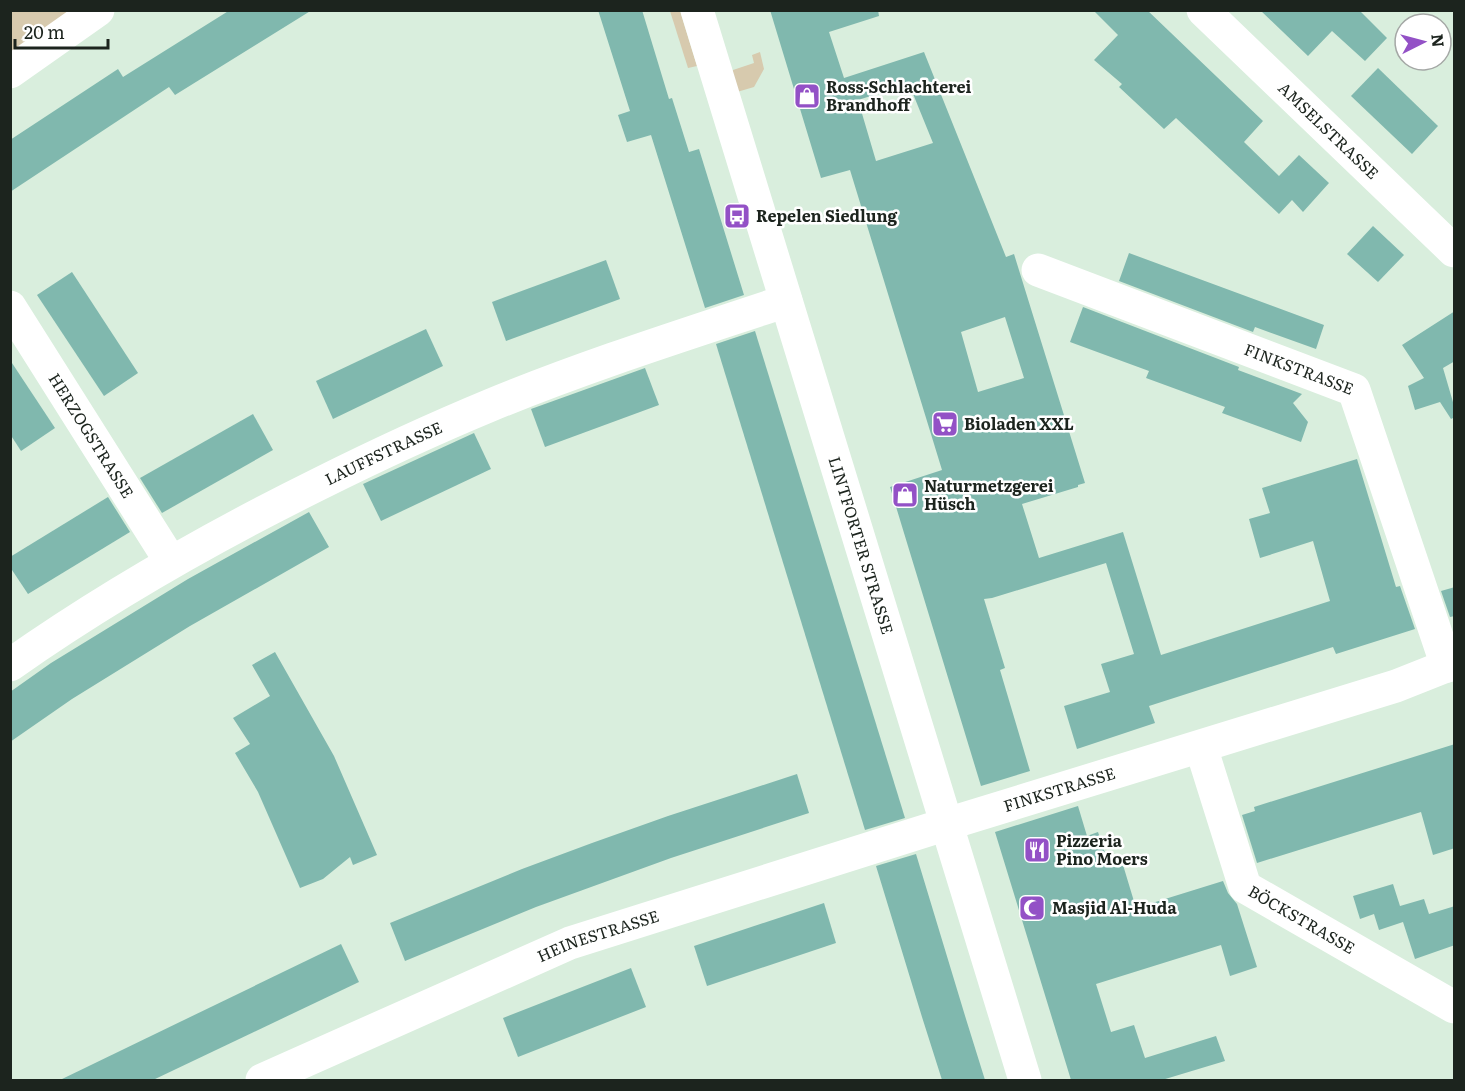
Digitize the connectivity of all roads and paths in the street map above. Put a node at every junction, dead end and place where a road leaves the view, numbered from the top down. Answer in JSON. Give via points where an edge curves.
{"nodes":[{"id":1,"x":98,"y":10,"type":"edge"},
{"id":2,"x":697,"y":10,"type":"edge"},
{"id":3,"x":1203,"y":10,"type":"edge"},
{"id":4,"x":10,"y":72,"type":"edge"},
{"id":5,"x":1455,"y":251,"type":"edge"},
{"id":6,"x":1038,"y":270,"type":"dead end"},
{"id":7,"x":786,"y":301,"type":"junction"},
{"id":8,"x":10,"y":307,"type":"edge"},
{"id":9,"x":171,"y":562,"type":"junction"},
{"id":10,"x":10,"y":665,"type":"edge"},
{"id":11,"x":1451,"y":665,"type":"edge"},
{"id":12,"x":1201,"y":747,"type":"junction"},
{"id":13,"x":947,"y":824,"type":"junction"},
{"id":14,"x":1455,"y":1007,"type":"edge"},
{"id":15,"x":262,"y":1080,"type":"edge"},
{"id":16,"x":1025,"y":1080,"type":"edge"}],
"edges":[{"from":1,"to":4,"type":"street"},
{"from":2,"to":7,"type":"street","name":"LINTFORTER STRASSE"},
{"from":3,"to":5,"type":"street","name":"AMSELSTRASSE"},
{"from":6,"to":11,"type":"street","name":"FINKSTRASSE","via":[[1354,390]]},
{"from":7,"to":9,"type":"street","name":"LAUFFSTRASSE","via":[[492,405],[354,466]]},
{"from":7,"to":13,"type":"street","name":"LINTFORTER STRASSE"},
{"from":8,"to":9,"type":"street","name":"HERZOGSTRASSE"},
{"from":9,"to":10,"type":"street","name":"LAUFFSTRASSE"},
{"from":11,"to":12,"type":"street","name":"FINKSTRASSE"},
{"from":12,"to":13,"type":"street","name":"FINKSTRASSE"},
{"from":12,"to":14,"type":"street","name":"BÖCKSTRASSE","via":[[1245,887]]},
{"from":13,"to":15,"type":"street","name":"HEINESTRASSE","via":[[570,943]]},
{"from":13,"to":16,"type":"street","name":"LINTFORTER STRASSE"}]}
